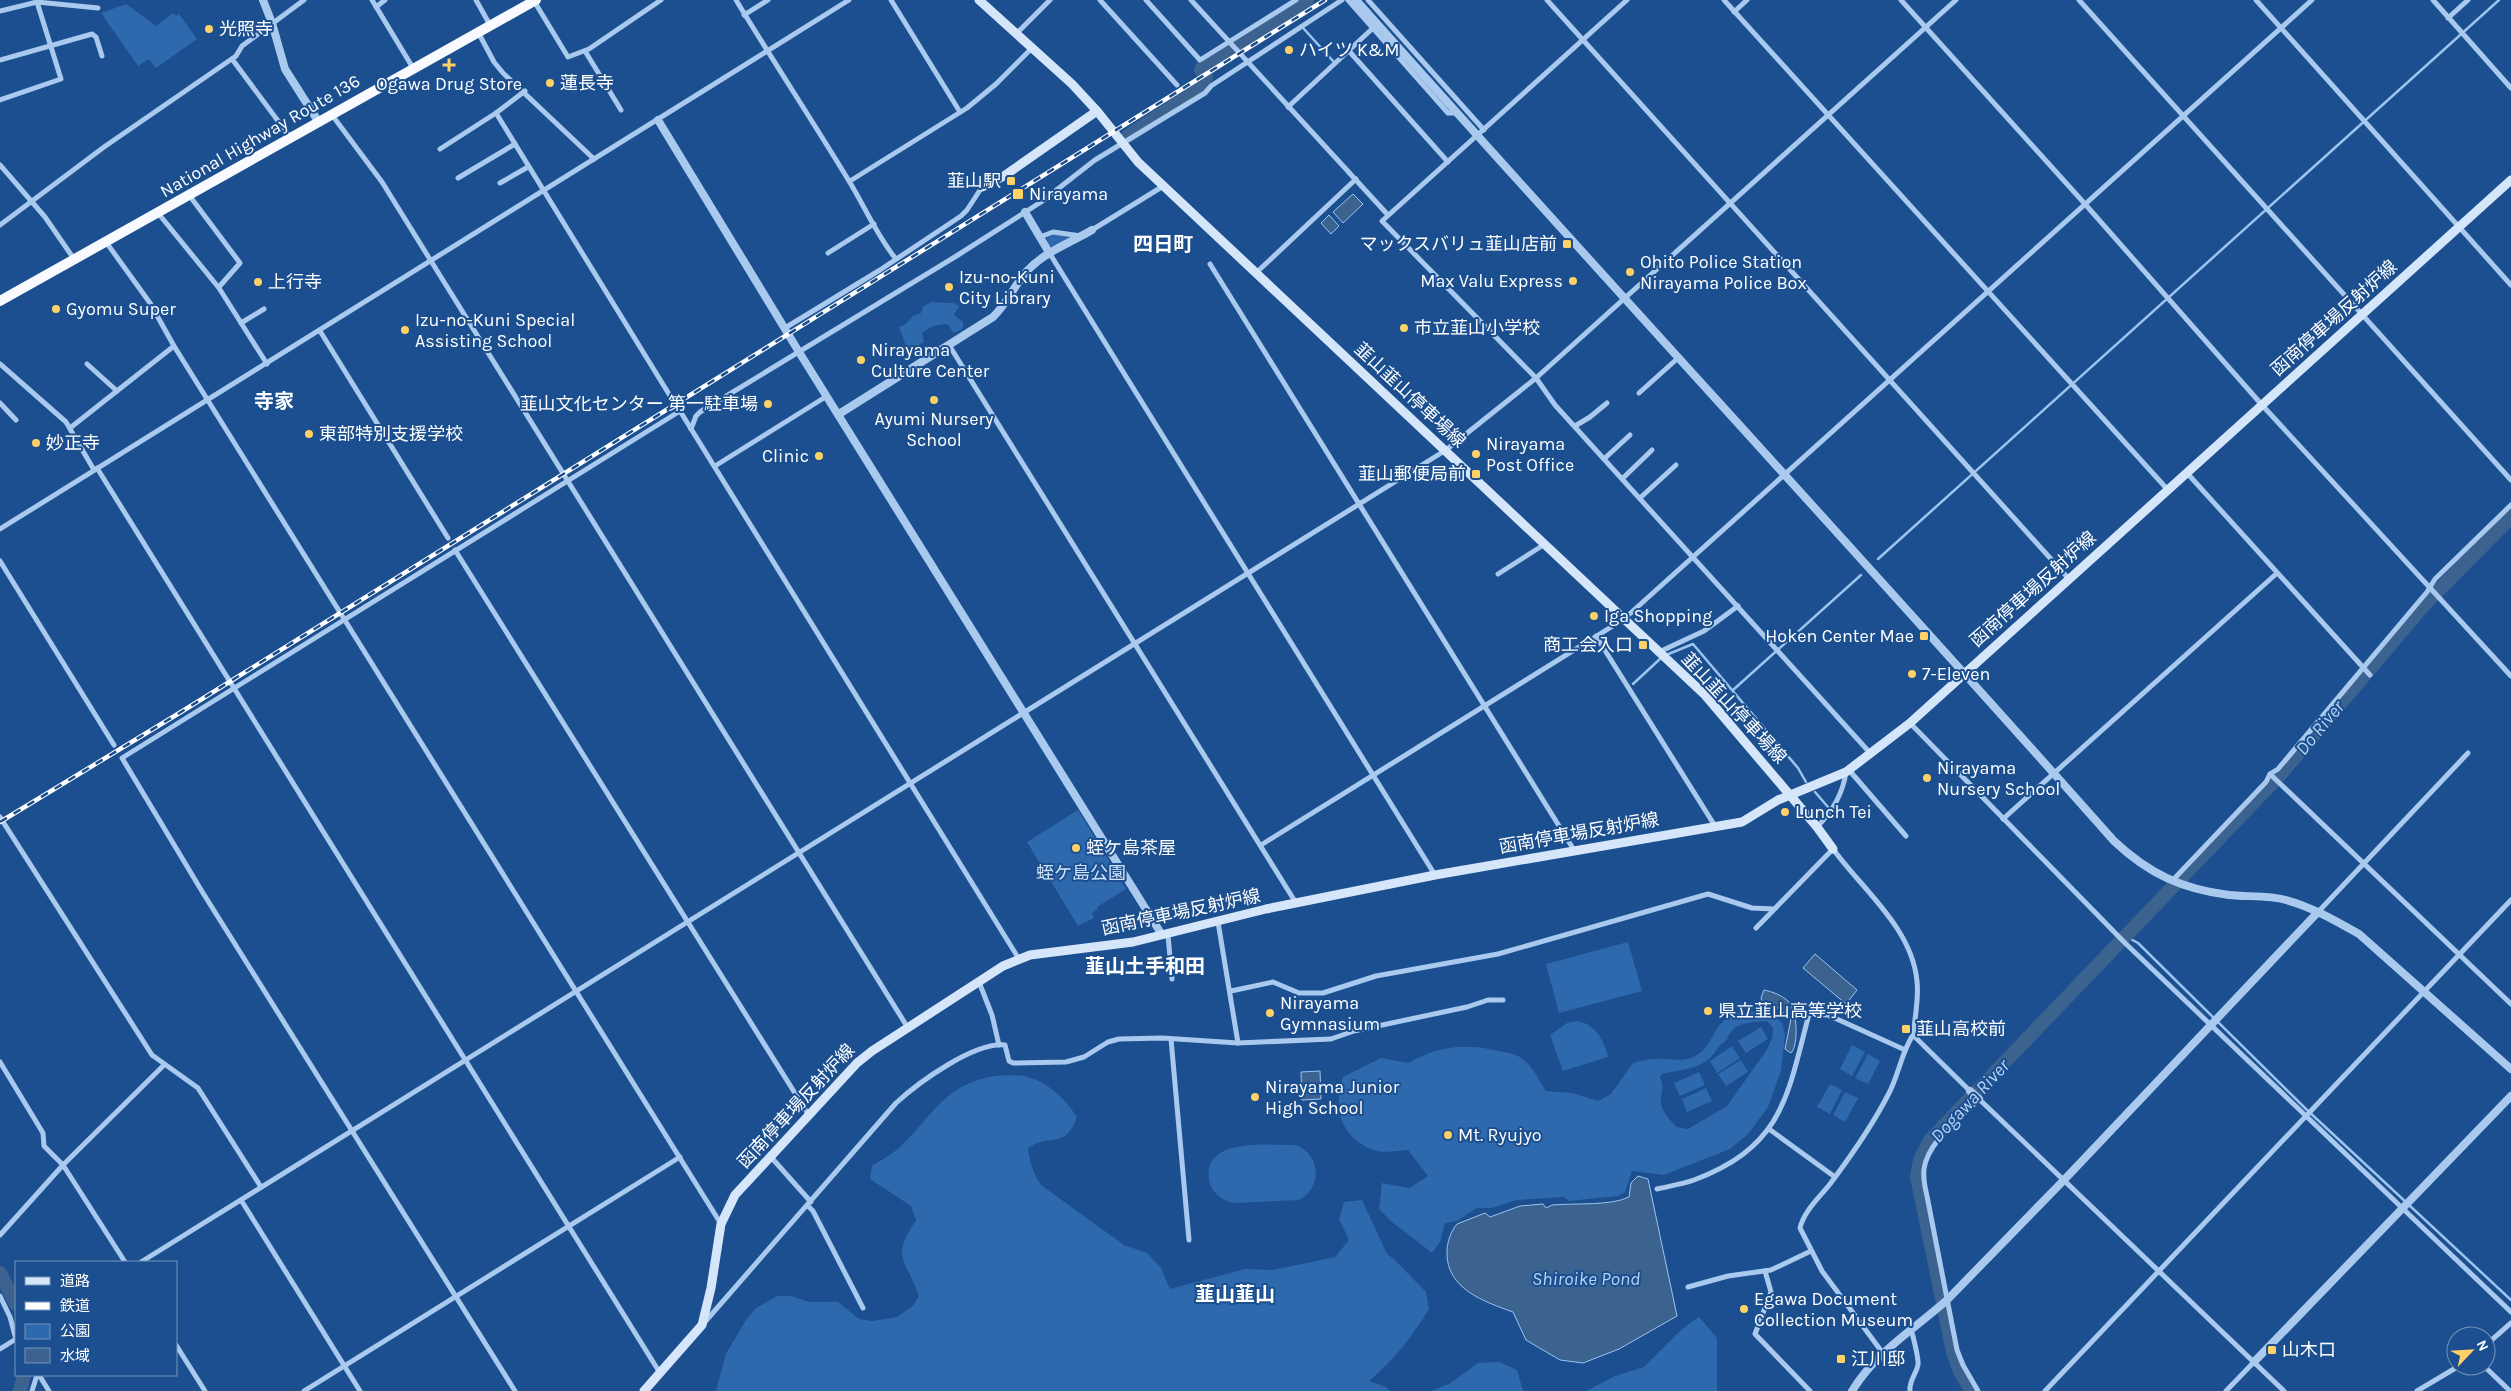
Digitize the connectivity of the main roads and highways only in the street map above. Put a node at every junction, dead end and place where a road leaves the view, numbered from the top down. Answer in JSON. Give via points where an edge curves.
{"nodes":[{"id":1,"x":979,"y":0,"type":"edge"},
{"id":2,"x":535,"y":1,"type":"edge"},
{"id":3,"x":1097,"y":112,"type":"junction"},
{"id":4,"x":2511,"y":180,"type":"edge"},
{"id":5,"x":982,"y":187,"type":"road end"},
{"id":6,"x":0,"y":301,"type":"edge"},
{"id":7,"x":1791,"y":795,"type":"junction"},
{"id":8,"x":1832,"y":849,"type":"road end"},
{"id":9,"x":644,"y":1391,"type":"edge"}],
"edges":[{"from":1,"to":3,"type":"main road","name":"韮山韮山停車場線","via":[[1072,84]]},
{"from":2,"to":6,"type":"highway","name":"National Highway Route 136"},
{"from":3,"to":5,"type":"main road","via":[[1004,176]]},
{"from":3,"to":7,"type":"main road","name":"韮山韮山停車場線","via":[[1138,162],[1704,695]]},
{"from":4,"to":7,"type":"main road","name":"函南停車場反射炉線","via":[[1910,723],[1847,771]]},
{"from":7,"to":8,"type":"main road","name":"韮山韮山停車場線"},
{"from":7,"to":9,"type":"main road","name":"函南停車場反射炉線","via":[[1742,822],[1434,875],[1296,903],[1133,942],[1019,959],[857,1062],[735,1195],[721,1224],[702,1325]]}]}
